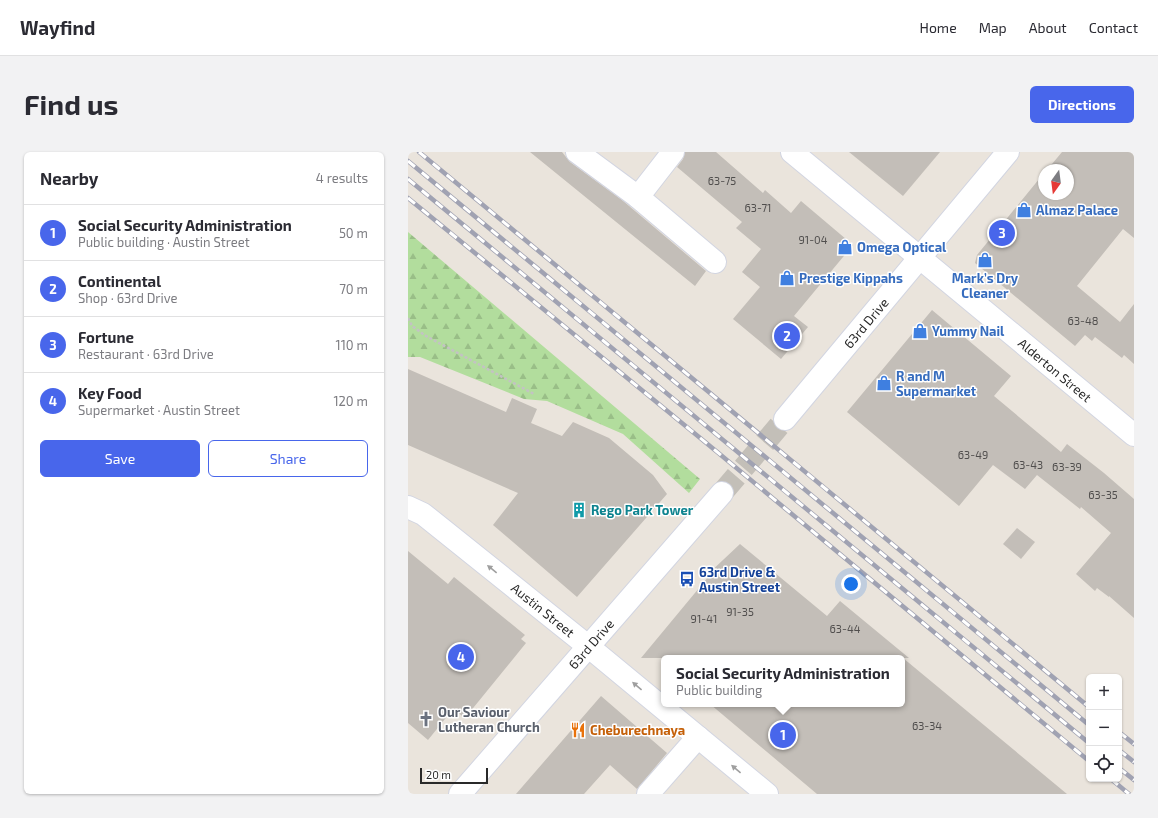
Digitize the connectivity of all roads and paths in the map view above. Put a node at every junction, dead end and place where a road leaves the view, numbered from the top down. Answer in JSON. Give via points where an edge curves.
{"nodes":[{"id":1,"x":577,"y":152,"type":"edge"},
{"id":2,"x":673,"y":152,"type":"edge"},
{"id":3,"x":1008,"y":152,"type":"edge"},
{"id":4,"x":796,"y":153,"type":"edge"},
{"id":5,"x":638,"y":197,"type":"junction"},
{"id":6,"x":920,"y":258,"type":"junction"},
{"id":7,"x":714,"y":262,"type":"dead end"},
{"id":8,"x":408,"y":318,"type":"edge"},
{"id":9,"x":534,"y":394,"type":"dead end"},
{"id":10,"x":785,"y":419,"type":"tunnel mouth"},
{"id":11,"x":1134,"y":435,"type":"edge"},
{"id":12,"x":722,"y":493,"type":"tunnel mouth"},
{"id":13,"x":408,"y":507,"type":"edge"},
{"id":14,"x":589,"y":647,"type":"junction"},
{"id":15,"x":661,"y":706,"type":"edge"},
{"id":16,"x":662,"y":707,"type":"edge"},
{"id":17,"x":698,"y":737,"type":"junction"},
{"id":18,"x":460,"y":794,"type":"edge"},
{"id":19,"x":648,"y":794,"type":"edge"},
{"id":20,"x":766,"y":794,"type":"edge"}],
"edges":[{"from":1,"to":5,"type":"street"},
{"from":2,"to":5,"type":"street"},
{"from":3,"to":6,"type":"street","name":"63rd Drive"},
{"from":4,"to":6,"type":"street","name":"Alderton Street"},
{"from":5,"to":7,"type":"street"},
{"from":6,"to":10,"type":"street","name":"63rd Drive"},
{"from":6,"to":11,"type":"street","name":"Alderton Street"},
{"from":8,"to":9,"type":"path","via":[[412,326],[426,336]]},
{"from":12,"to":14,"type":"street","name":"63rd Drive"},
{"from":14,"to":13,"type":"street","name":"Austin Street","one_way":true,"via":[[423,514]]},
{"from":15,"to":14,"type":"street","name":"Austin Street","one_way":true},
{"from":14,"to":18,"type":"street","name":"63rd Drive"},
{"from":17,"to":16,"type":"street","name":"Austin Street","one_way":true},
{"from":17,"to":19,"type":"street"},
{"from":20,"to":17,"type":"street","name":"Austin Street","one_way":true}]}
